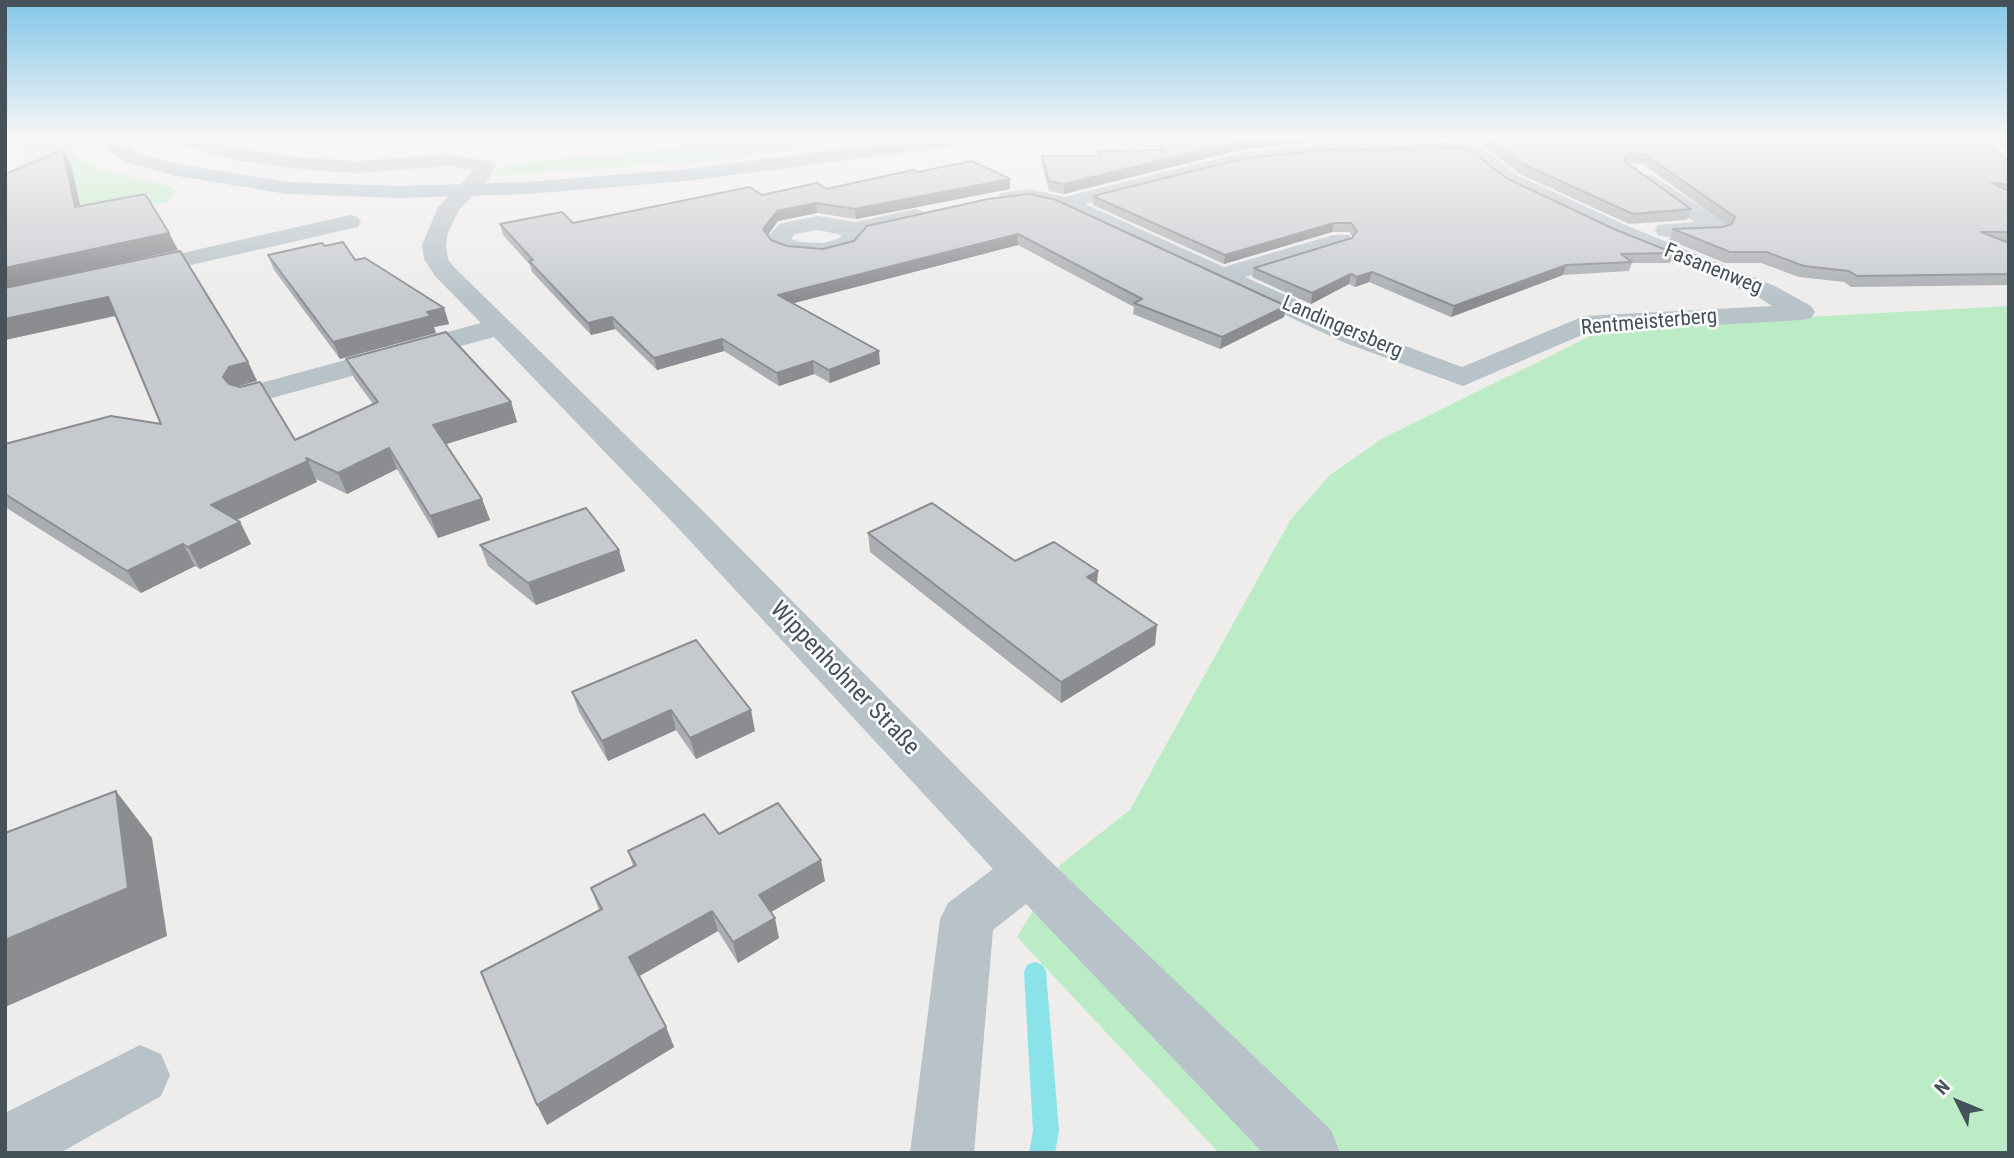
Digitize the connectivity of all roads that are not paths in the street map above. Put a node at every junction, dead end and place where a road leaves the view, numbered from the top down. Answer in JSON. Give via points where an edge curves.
{"nodes":[{"id":1,"x":464,"y":192,"type":"edge"},
{"id":2,"x":1108,"y":192,"type":"edge"},
{"id":3,"x":1537,"y":192,"type":"edge"},
{"id":4,"x":1665,"y":192,"type":"edge"},
{"id":5,"x":988,"y":200,"type":"edge"},
{"id":6,"x":1064,"y":203,"type":"junction"},
{"id":7,"x":934,"y":212,"type":"edge"},
{"id":8,"x":350,"y":222,"type":"dead end"},
{"id":9,"x":853,"y":230,"type":"dead end"},
{"id":10,"x":1622,"y":232,"type":"junction"},
{"id":11,"x":1341,"y":240,"type":"edge"},
{"id":12,"x":1224,"y":275,"type":"junction"},
{"id":13,"x":105,"y":277,"type":"edge"},
{"id":14,"x":1802,"y":312,"type":"joint"},
{"id":15,"x":499,"y":327,"type":"junction"},
{"id":16,"x":1463,"y":377,"type":"joint"},
{"id":17,"x":250,"y":395,"type":"edge"},
{"id":18,"x":1028,"y":872,"type":"junction"},
{"id":19,"x":140,"y":1075,"type":"dead end"},
{"id":20,"x":5,"y":1148,"type":"edge"},
{"id":21,"x":942,"y":1153,"type":"edge"},
{"id":22,"x":1308,"y":1153,"type":"edge"}],
"edges":[{"from":1,"to":15,"type":"street","name":"Wippenhohner Straße","via":[[449,207],[437,233],[436,259]]},
{"from":2,"to":6,"type":"street","name":"Landingersberg"},
{"from":3,"to":10,"type":"street","name":"Fasanenweg"},
{"from":4,"to":10,"type":"street","name":"Fasanenweg","via":[[1717,228]]},
{"from":5,"to":6,"type":"street","name":"Landingersberg","via":[[1030,195]]},
{"from":6,"to":12,"type":"street","name":"Landingersberg"},
{"from":7,"to":9,"type":"street"},
{"from":8,"to":13,"type":"street"},
{"from":10,"to":14,"type":"street","name":"Fasanenweg","via":[[1766,291]]},
{"from":11,"to":12,"type":"street","name":"Landingersberg"},
{"from":12,"to":16,"type":"street","name":"Landingersberg","via":[[1355,337]]},
{"from":14,"to":16,"type":"street","name":"Rentmeisterberg","via":[[1584,324]]},
{"from":15,"to":17,"type":"street"},
{"from":15,"to":18,"type":"street","name":"Wippenhohner Straße"},
{"from":18,"to":21,"type":"street","via":[[967,919]]},
{"from":18,"to":22,"type":"street","name":"Wippenhohner Straße"},
{"from":19,"to":20,"type":"street"}]}
